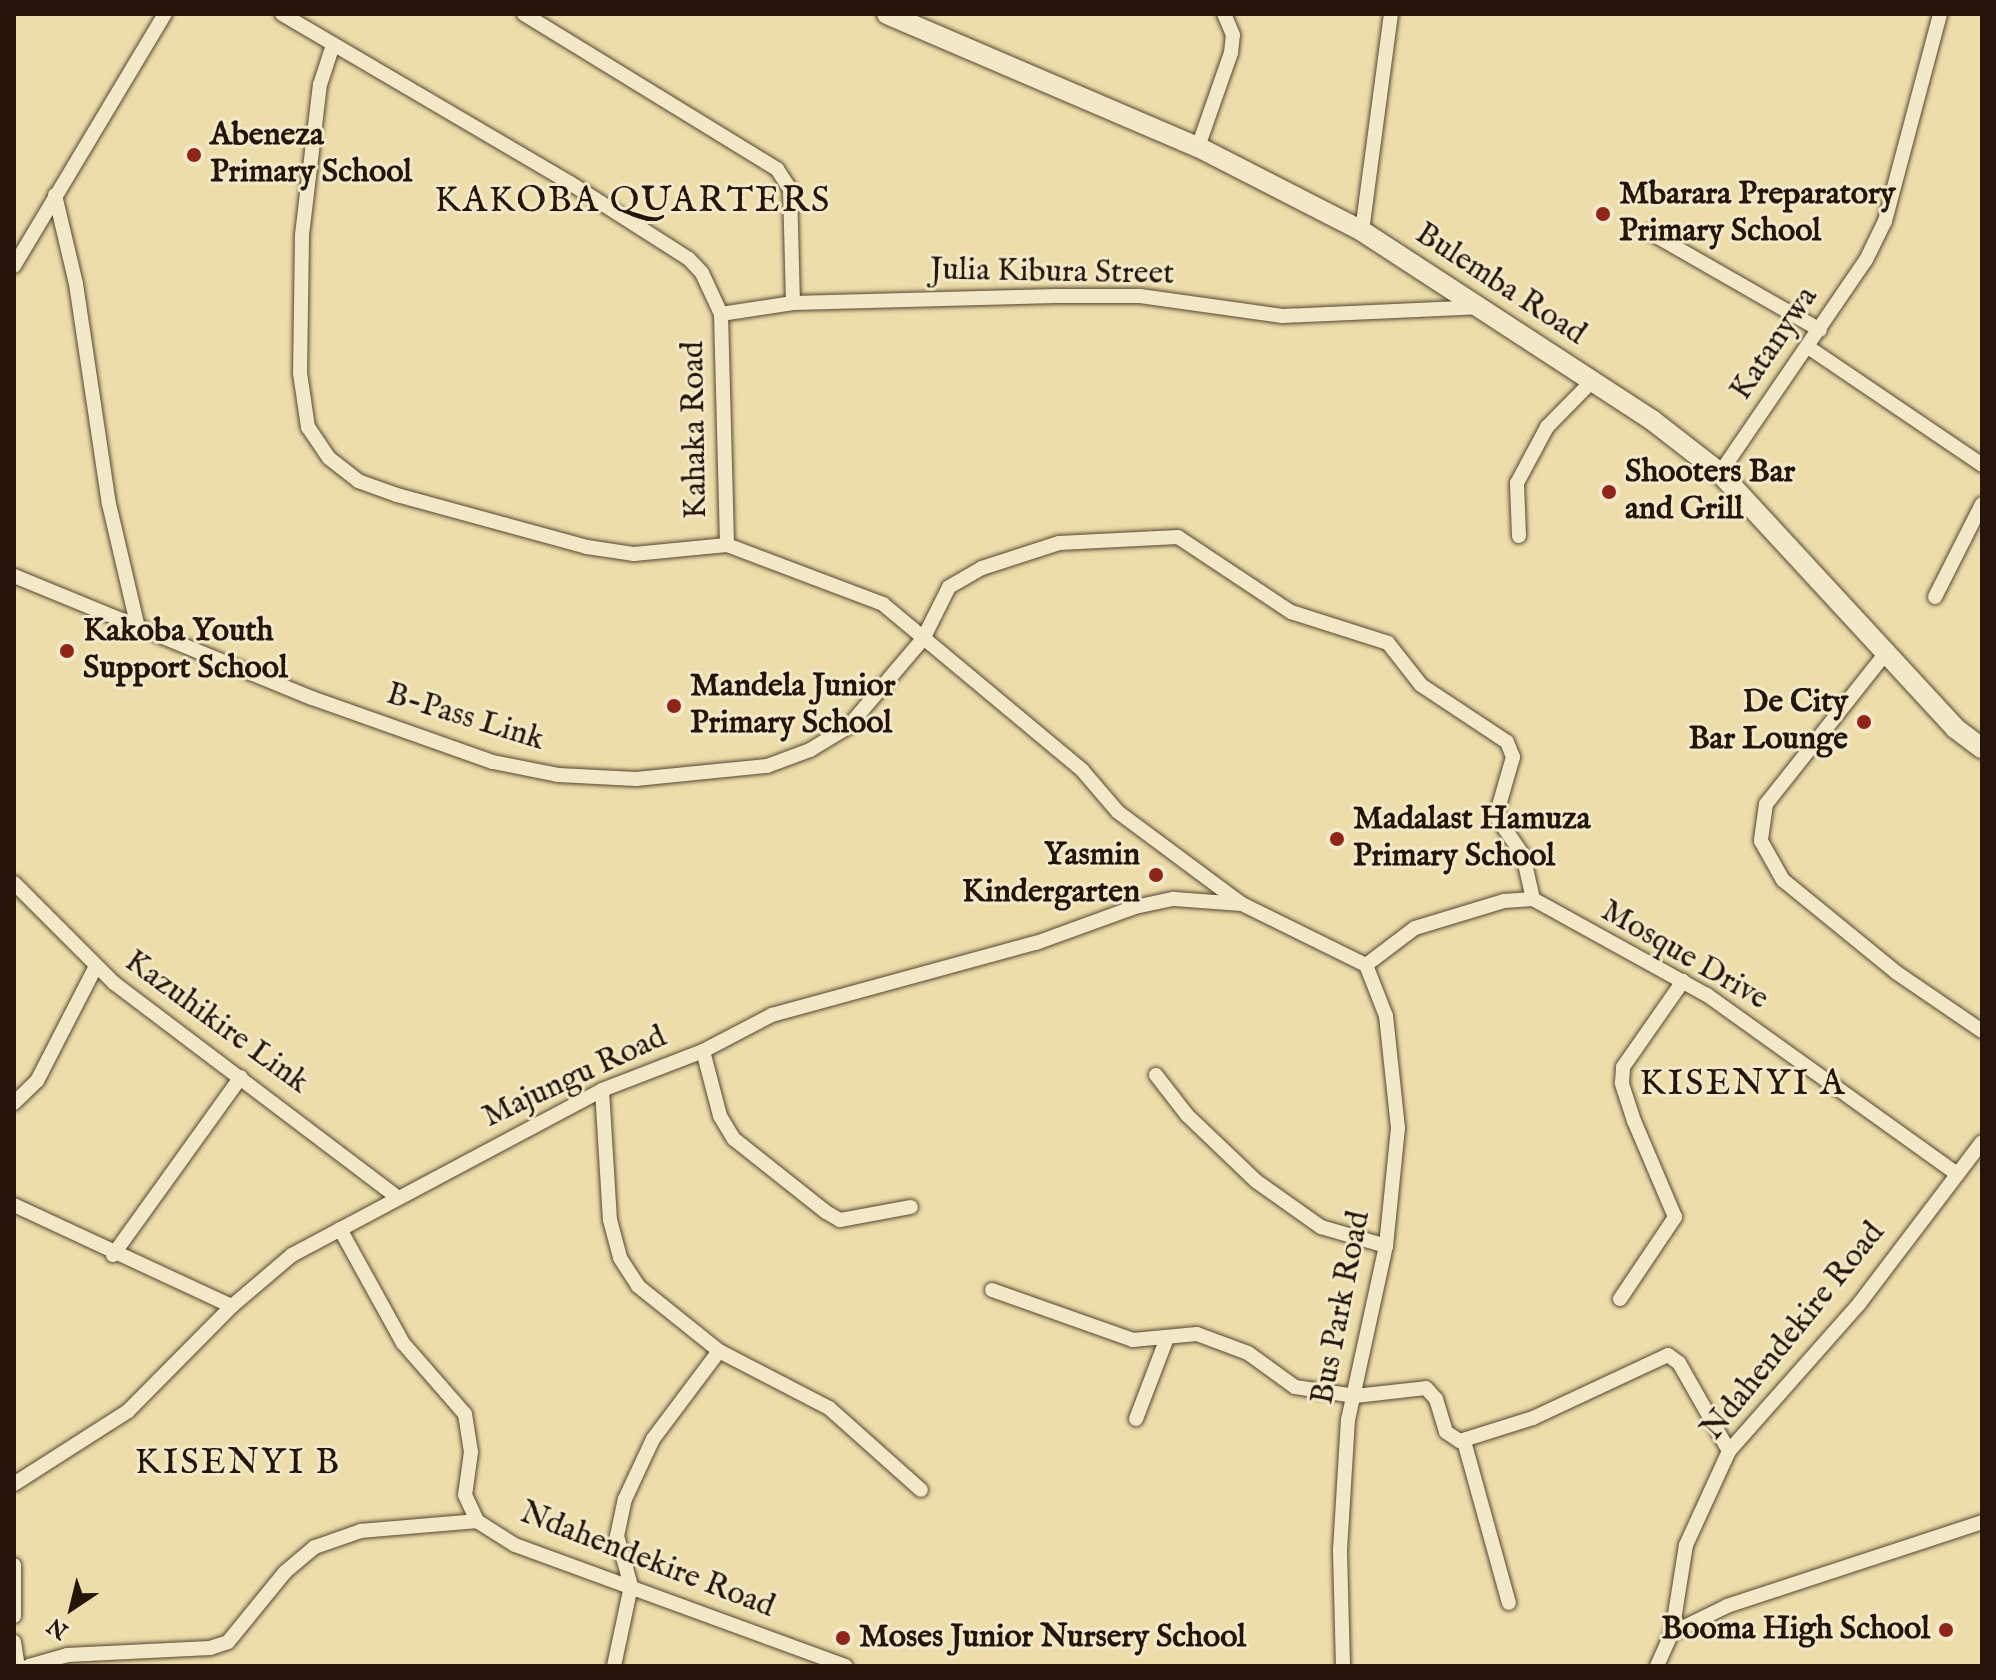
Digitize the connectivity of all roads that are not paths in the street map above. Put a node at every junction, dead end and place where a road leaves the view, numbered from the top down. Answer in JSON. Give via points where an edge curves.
{"nodes":[{"id":1,"x":165,"y":14,"type":"edge"},
{"id":2,"x":282,"y":14,"type":"edge"},
{"id":3,"x":524,"y":14,"type":"edge"},
{"id":4,"x":887,"y":14,"type":"edge"},
{"id":5,"x":1224,"y":14,"type":"edge"},
{"id":6,"x":1391,"y":14,"type":"edge"},
{"id":7,"x":1940,"y":14,"type":"edge"},
{"id":8,"x":332,"y":48,"type":"junction"},
{"id":9,"x":1198,"y":147,"type":"junction"},
{"id":10,"x":55,"y":195,"type":"junction"},
{"id":11,"x":1362,"y":231,"type":"junction"},
{"id":12,"x":1649,"y":232,"type":"dead end"},
{"id":13,"x":14,"y":266,"type":"edge"},
{"id":14,"x":793,"y":303,"type":"junction"},
{"id":15,"x":1478,"y":307,"type":"junction"},
{"id":16,"x":721,"y":314,"type":"junction"},
{"id":17,"x":1820,"y":330,"type":"junction"},
{"id":18,"x":1808,"y":347,"type":"junction"},
{"id":19,"x":1592,"y":381,"type":"junction"},
{"id":20,"x":1982,"y":465,"type":"edge"},
{"id":21,"x":1720,"y":473,"type":"junction"},
{"id":22,"x":1982,"y":504,"type":"edge"},
{"id":23,"x":1519,"y":536,"type":"dead end"},
{"id":24,"x":727,"y":545,"type":"junction"},
{"id":25,"x":14,"y":576,"type":"edge"},
{"id":26,"x":1935,"y":597,"type":"dead end"},
{"id":27,"x":137,"y":623,"type":"junction"},
{"id":28,"x":923,"y":639,"type":"junction"},
{"id":29,"x":1885,"y":654,"type":"junction"},
{"id":30,"x":1982,"y":748,"type":"edge"},
{"id":31,"x":14,"y":883,"type":"edge"},
{"id":32,"x":1533,"y":899,"type":"junction"},
{"id":33,"x":1242,"y":904,"type":"junction"},
{"id":34,"x":1366,"y":965,"type":"junction"},
{"id":35,"x":95,"y":968,"type":"junction"},
{"id":36,"x":1683,"y":981,"type":"junction"},
{"id":37,"x":1982,"y":1031,"type":"edge"},
{"id":38,"x":703,"y":1051,"type":"junction"},
{"id":39,"x":1156,"y":1075,"type":"dead end"},
{"id":40,"x":241,"y":1077,"type":"junction"},
{"id":41,"x":602,"y":1090,"type":"junction"},
{"id":42,"x":14,"y":1103,"type":"edge"},
{"id":43,"x":1982,"y":1142,"type":"edge"},
{"id":44,"x":1954,"y":1172,"type":"junction"},
{"id":45,"x":396,"y":1196,"type":"junction"},
{"id":46,"x":14,"y":1205,"type":"edge"},
{"id":47,"x":911,"y":1207,"type":"dead end"},
{"id":48,"x":340,"y":1229,"type":"junction"},
{"id":49,"x":1386,"y":1246,"type":"junction"},
{"id":50,"x":113,"y":1255,"type":"junction"},
{"id":51,"x":992,"y":1290,"type":"dead end"},
{"id":52,"x":1620,"y":1299,"type":"dead end"},
{"id":53,"x":232,"y":1306,"type":"junction"},
{"id":54,"x":1167,"y":1338,"type":"junction"},
{"id":55,"x":719,"y":1351,"type":"junction"},
{"id":56,"x":1355,"y":1396,"type":"junction"},
{"id":57,"x":1136,"y":1419,"type":"dead end"},
{"id":58,"x":1464,"y":1441,"type":"junction"},
{"id":59,"x":1729,"y":1451,"type":"junction"},
{"id":60,"x":17,"y":1476,"type":"edge"},
{"id":61,"x":921,"y":1490,"type":"dead end"},
{"id":62,"x":477,"y":1521,"type":"junction"},
{"id":63,"x":1982,"y":1522,"type":"edge"},
{"id":64,"x":14,"y":1565,"type":"edge"},
{"id":65,"x":631,"y":1586,"type":"junction"},
{"id":66,"x":1509,"y":1603,"type":"dead end"},
{"id":67,"x":14,"y":1616,"type":"edge"},
{"id":68,"x":1672,"y":1633,"type":"junction"},
{"id":69,"x":14,"y":1642,"type":"edge"},
{"id":70,"x":18,"y":1666,"type":"edge"},
{"id":71,"x":29,"y":1666,"type":"edge"},
{"id":72,"x":614,"y":1666,"type":"edge"},
{"id":73,"x":846,"y":1666,"type":"edge"},
{"id":74,"x":1343,"y":1666,"type":"edge"},
{"id":75,"x":1657,"y":1666,"type":"edge"}],
"edges":[{"from":1,"to":10,"type":"street"},
{"from":2,"to":8,"type":"street","name":"Kahaka Road"},
{"from":3,"to":14,"type":"street","via":[[777,169],[790,189]]},
{"from":4,"to":9,"type":"main road","name":"Bulemba Road"},
{"from":5,"to":9,"type":"street","via":[[1233,35],[1231,53]]},
{"from":6,"to":11,"type":"street"},
{"from":7,"to":17,"type":"street","name":"Katanywa","via":[[1885,221]]},
{"from":8,"to":16,"type":"street","name":"Kahaka Road","via":[[570,183],[689,259],[714,291]]},
{"from":8,"to":24,"type":"street","via":[[320,84],[302,235],[300,373],[308,427],[329,458],[358,481],[397,495],[587,547],[634,554]]},
{"from":9,"to":11,"type":"main road","name":"Bulemba Road"},
{"from":10,"to":13,"type":"street"},
{"from":10,"to":27,"type":"street","via":[[76,284],[109,504]]},
{"from":11,"to":15,"type":"main road","name":"Bulemba Road"},
{"from":12,"to":17,"type":"street"},
{"from":14,"to":15,"type":"street","name":"Julia Kibura Street","via":[[1140,296],[1283,316]]},
{"from":14,"to":16,"type":"street","name":"Julia Kibura Street"},
{"from":15,"to":19,"type":"main road","name":"Bulemba Road"},
{"from":16,"to":24,"type":"street","name":"Kahaka Road"},
{"from":17,"to":18,"type":"street","name":"Katanywa"},
{"from":18,"to":20,"type":"street"},
{"from":18,"to":21,"type":"street","name":"Katanywa"},
{"from":19,"to":21,"type":"main road","name":"Bulemba Road"},
{"from":19,"to":23,"type":"street","via":[[1547,427],[1517,483]]},
{"from":21,"to":29,"type":"main road","name":"Bulemba Road"},
{"from":22,"to":26,"type":"street"},
{"from":24,"to":28,"type":"street","name":"Kahaka Road","via":[[883,604]]},
{"from":25,"to":27,"type":"street","name":"B-Pass Link"},
{"from":27,"to":28,"type":"street","name":"B-Pass Link","via":[[312,698],[493,762],[558,775],[636,779],[767,766],[810,750],[848,727]]},
{"from":28,"to":32,"type":"street","name":"B-Pass Link","via":[[949,587],[982,568],[1059,543],[1184,539],[1291,612],[1388,643],[1421,685],[1507,742],[1513,757],[1496,816],[1523,855]]},
{"from":28,"to":33,"type":"street","name":"Kahaka Road","via":[[1082,770],[1118,812]]},
{"from":29,"to":30,"type":"main road","name":"Bulemba Road","via":[[1955,728]]},
{"from":29,"to":37,"type":"street","via":[[1766,804],[1761,841],[1783,880],[1897,973]]},
{"from":31,"to":35,"type":"street","name":"Kazuhikire Link"},
{"from":32,"to":34,"type":"street","via":[[1504,901],[1415,928]]},
{"from":32,"to":36,"type":"street","name":"Mosque Drive"},
{"from":33,"to":34,"type":"street"},
{"from":33,"to":38,"type":"street","name":"Majungu Road","via":[[1174,899],[1135,907],[1022,948],[772,1015]]},
{"from":34,"to":49,"type":"street","name":"Bus Park Road","via":[[1386,1016],[1396,1071],[1398,1128]]},
{"from":35,"to":40,"type":"street","name":"Kazuhikire Link"},
{"from":35,"to":42,"type":"street","via":[[37,1081]]},
{"from":36,"to":44,"type":"street","name":"Mosque Drive"},
{"from":36,"to":52,"type":"street","via":[[1623,1067],[1622,1083],[1634,1121],[1675,1217]]},
{"from":38,"to":41,"type":"street","name":"Majungu Road"},
{"from":38,"to":47,"type":"street","via":[[720,1116],[734,1139],[826,1212],[840,1220]]},
{"from":39,"to":49,"type":"street","via":[[1187,1115],[1256,1181],[1321,1227]]},
{"from":40,"to":45,"type":"street","name":"Kazuhikire Link"},
{"from":40,"to":50,"type":"street"},
{"from":41,"to":45,"type":"street","name":"Majungu Road"},
{"from":41,"to":55,"type":"street","via":[[610,1220],[620,1258],[638,1286]]},
{"from":43,"to":44,"type":"street","name":"Ndahendekire Road"},
{"from":44,"to":59,"type":"street","name":"Ndahendekire Road","via":[[1859,1304]]},
{"from":45,"to":48,"type":"street","name":"Majungu Road"},
{"from":46,"to":50,"type":"street"},
{"from":48,"to":53,"type":"street","name":"Majungu Road","via":[[292,1255]]},
{"from":48,"to":62,"type":"street","name":"Ndahendekire Road","via":[[403,1343],[465,1414],[471,1452],[465,1495]]},
{"from":49,"to":56,"type":"street","name":"Bus Park Road"},
{"from":50,"to":53,"type":"street"},
{"from":51,"to":54,"type":"street","via":[[1133,1340]]},
{"from":53,"to":60,"type":"street","name":"Majungu Road","via":[[128,1411]]},
{"from":54,"to":56,"type":"street","via":[[1197,1334],[1248,1353],[1295,1387]]},
{"from":54,"to":57,"type":"street"},
{"from":55,"to":61,"type":"street","via":[[829,1408]]},
{"from":55,"to":65,"type":"street","via":[[635,1470],[617,1536]]},
{"from":56,"to":58,"type":"street","via":[[1428,1389],[1446,1432]]},
{"from":56,"to":74,"type":"street","name":"Bus Park Road","via":[[1342,1497]]},
{"from":58,"to":59,"type":"street","via":[[1533,1418],[1668,1355],[1679,1363]]},
{"from":58,"to":66,"type":"street"},
{"from":59,"to":68,"type":"street","name":"Ndahendekire Road","via":[[1686,1545]]},
{"from":62,"to":65,"type":"street","name":"Ndahendekire Road","via":[[515,1545]]},
{"from":62,"to":71,"type":"street","via":[[361,1531],[315,1547],[285,1572],[228,1642],[210,1648],[67,1655]]},
{"from":63,"to":68,"type":"street","via":[[1727,1606]]},
{"from":64,"to":67,"type":"street"},
{"from":65,"to":72,"type":"street"},
{"from":65,"to":73,"type":"street","name":"Ndahendekire Road"},
{"from":68,"to":75,"type":"street","name":"Ndahendekire Road"},
{"from":69,"to":70,"type":"street"}]}
